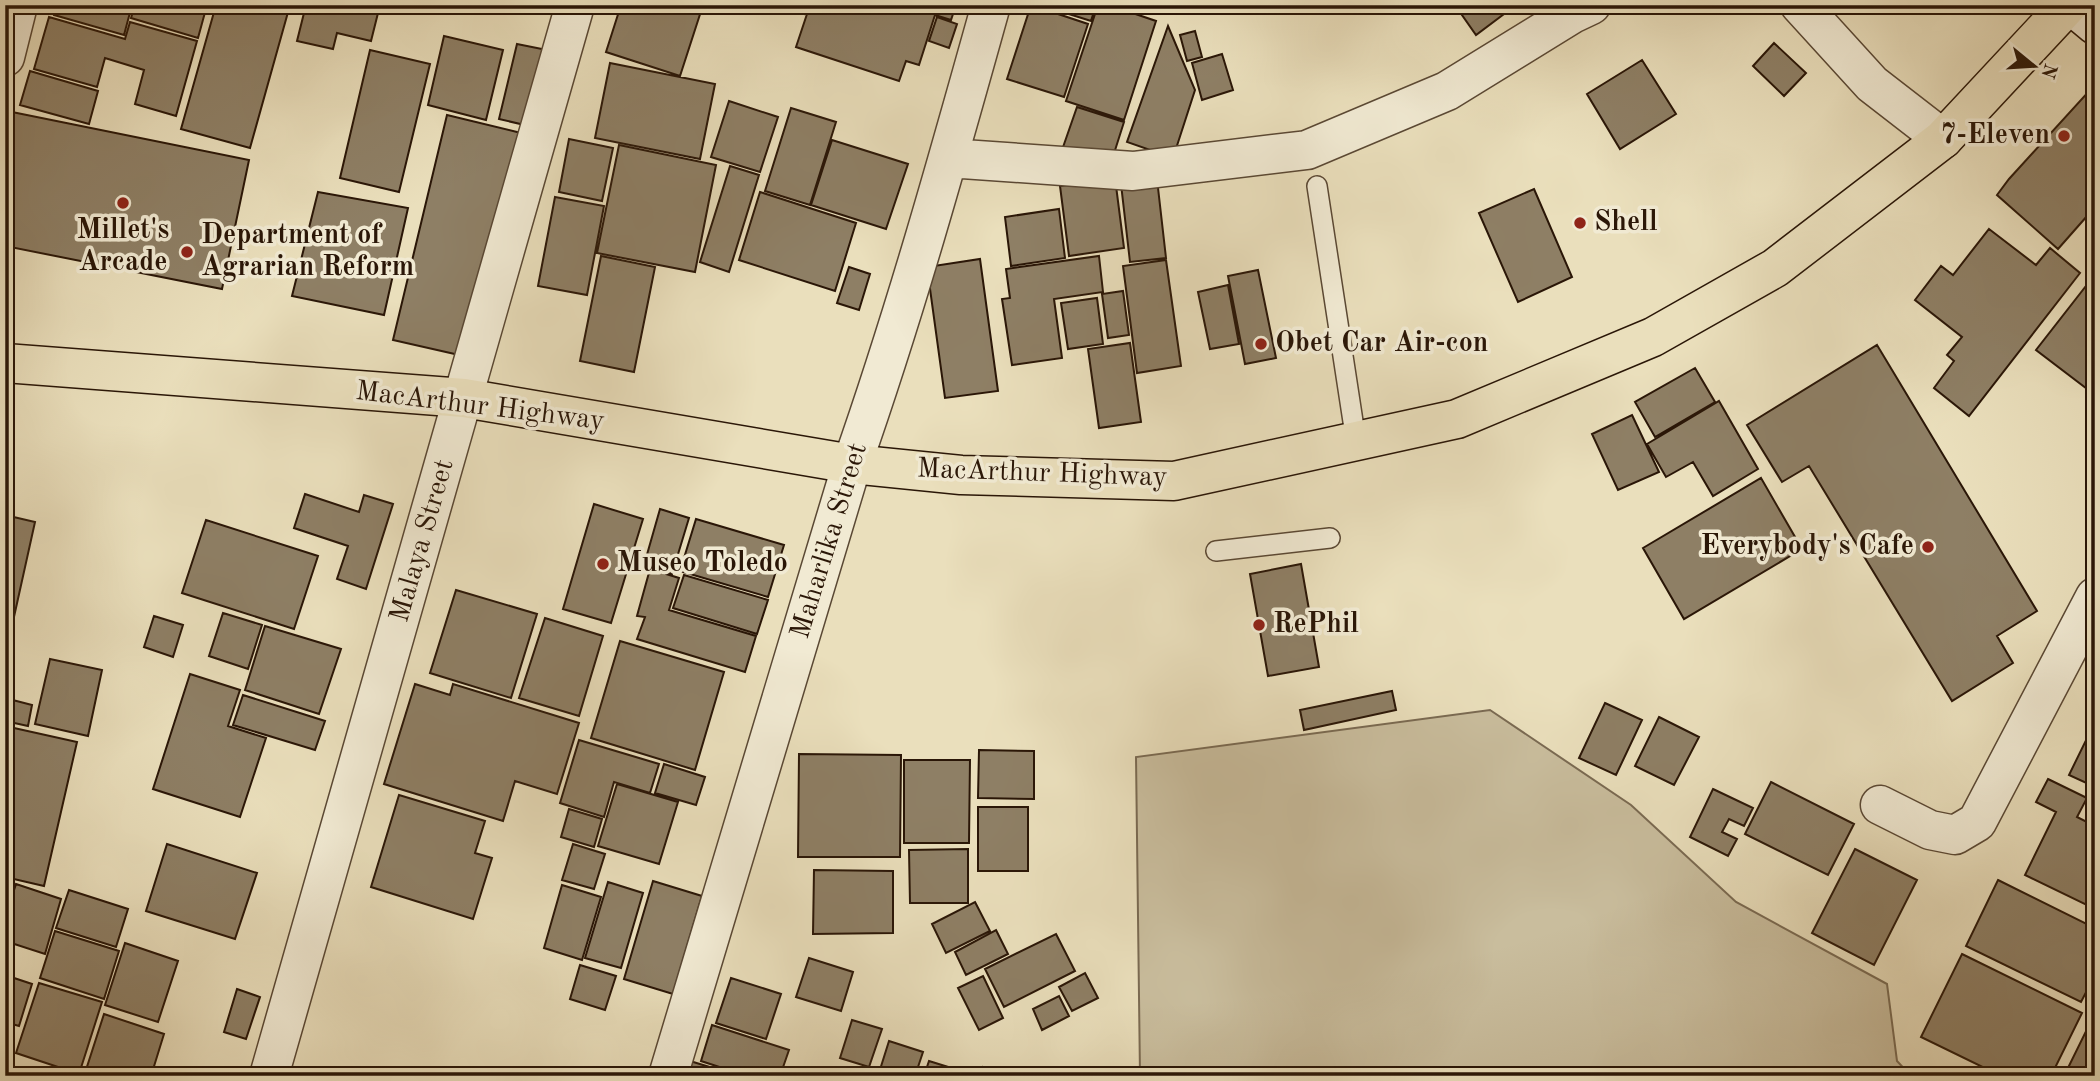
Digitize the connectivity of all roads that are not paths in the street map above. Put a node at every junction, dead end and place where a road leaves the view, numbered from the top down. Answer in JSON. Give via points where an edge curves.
{"nodes":[{"id":1,"x":19,"y":5,"type":"edge"},
{"id":2,"x":575,"y":5,"type":"edge"},
{"id":3,"x":991,"y":5,"type":"edge"},
{"id":4,"x":1591,"y":5,"type":"edge"},
{"id":5,"x":1800,"y":5,"type":"edge"},
{"id":6,"x":2070,"y":5,"type":"edge"},
{"id":7,"x":2095,"y":25,"type":"edge"},
{"id":8,"x":5,"y":57,"type":"edge"},
{"id":9,"x":1943,"y":139,"type":"junction"},
{"id":10,"x":948,"y":158,"type":"junction"},
{"id":11,"x":1317,"y":186,"type":"dead end"},
{"id":12,"x":5,"y":363,"type":"edge"},
{"id":13,"x":464,"y":398,"type":"junction"},
{"id":14,"x":1356,"y":441,"type":"junction"},
{"id":15,"x":852,"y":464,"type":"junction"},
{"id":16,"x":1330,"y":538,"type":"dead end"},
{"id":17,"x":1216,"y":551,"type":"dead end"},
{"id":18,"x":2095,"y":597,"type":"edge"},
{"id":19,"x":1880,"y":805,"type":"dead end"},
{"id":20,"x":269,"y":1076,"type":"edge"},
{"id":21,"x":668,"y":1076,"type":"edge"}],
"edges":[{"from":1,"to":8,"type":"street"},
{"from":2,"to":13,"type":"street","name":"Malaya Street"},
{"from":3,"to":10,"type":"street","name":"Maharlika Street"},
{"from":4,"to":10,"type":"street","via":[[1447,91],[1307,150],[1133,171]]},
{"from":5,"to":9,"type":"street","via":[[1872,83]]},
{"from":6,"to":7,"type":"street"},
{"from":6,"to":9,"type":"highway","name":"MacArthur Highway"},
{"from":9,"to":14,"type":"highway","name":"MacArthur Highway","via":[[1775,268],[1653,337],[1457,419]]},
{"from":10,"to":15,"type":"street","name":"Maharlika Street"},
{"from":11,"to":14,"type":"lane"},
{"from":12,"to":13,"type":"highway","name":"MacArthur Highway"},
{"from":13,"to":15,"type":"highway","name":"MacArthur Highway"},
{"from":13,"to":20,"type":"street","name":"Malaya Street"},
{"from":14,"to":15,"type":"highway","name":"MacArthur Highway","via":[[1174,481],[961,475]]},
{"from":15,"to":21,"type":"street","name":"Maharlika Street"},
{"from":16,"to":17,"type":"lane"},
{"from":18,"to":19,"type":"street","via":[[1978,822],[1955,835],[1930,830]]}]}
